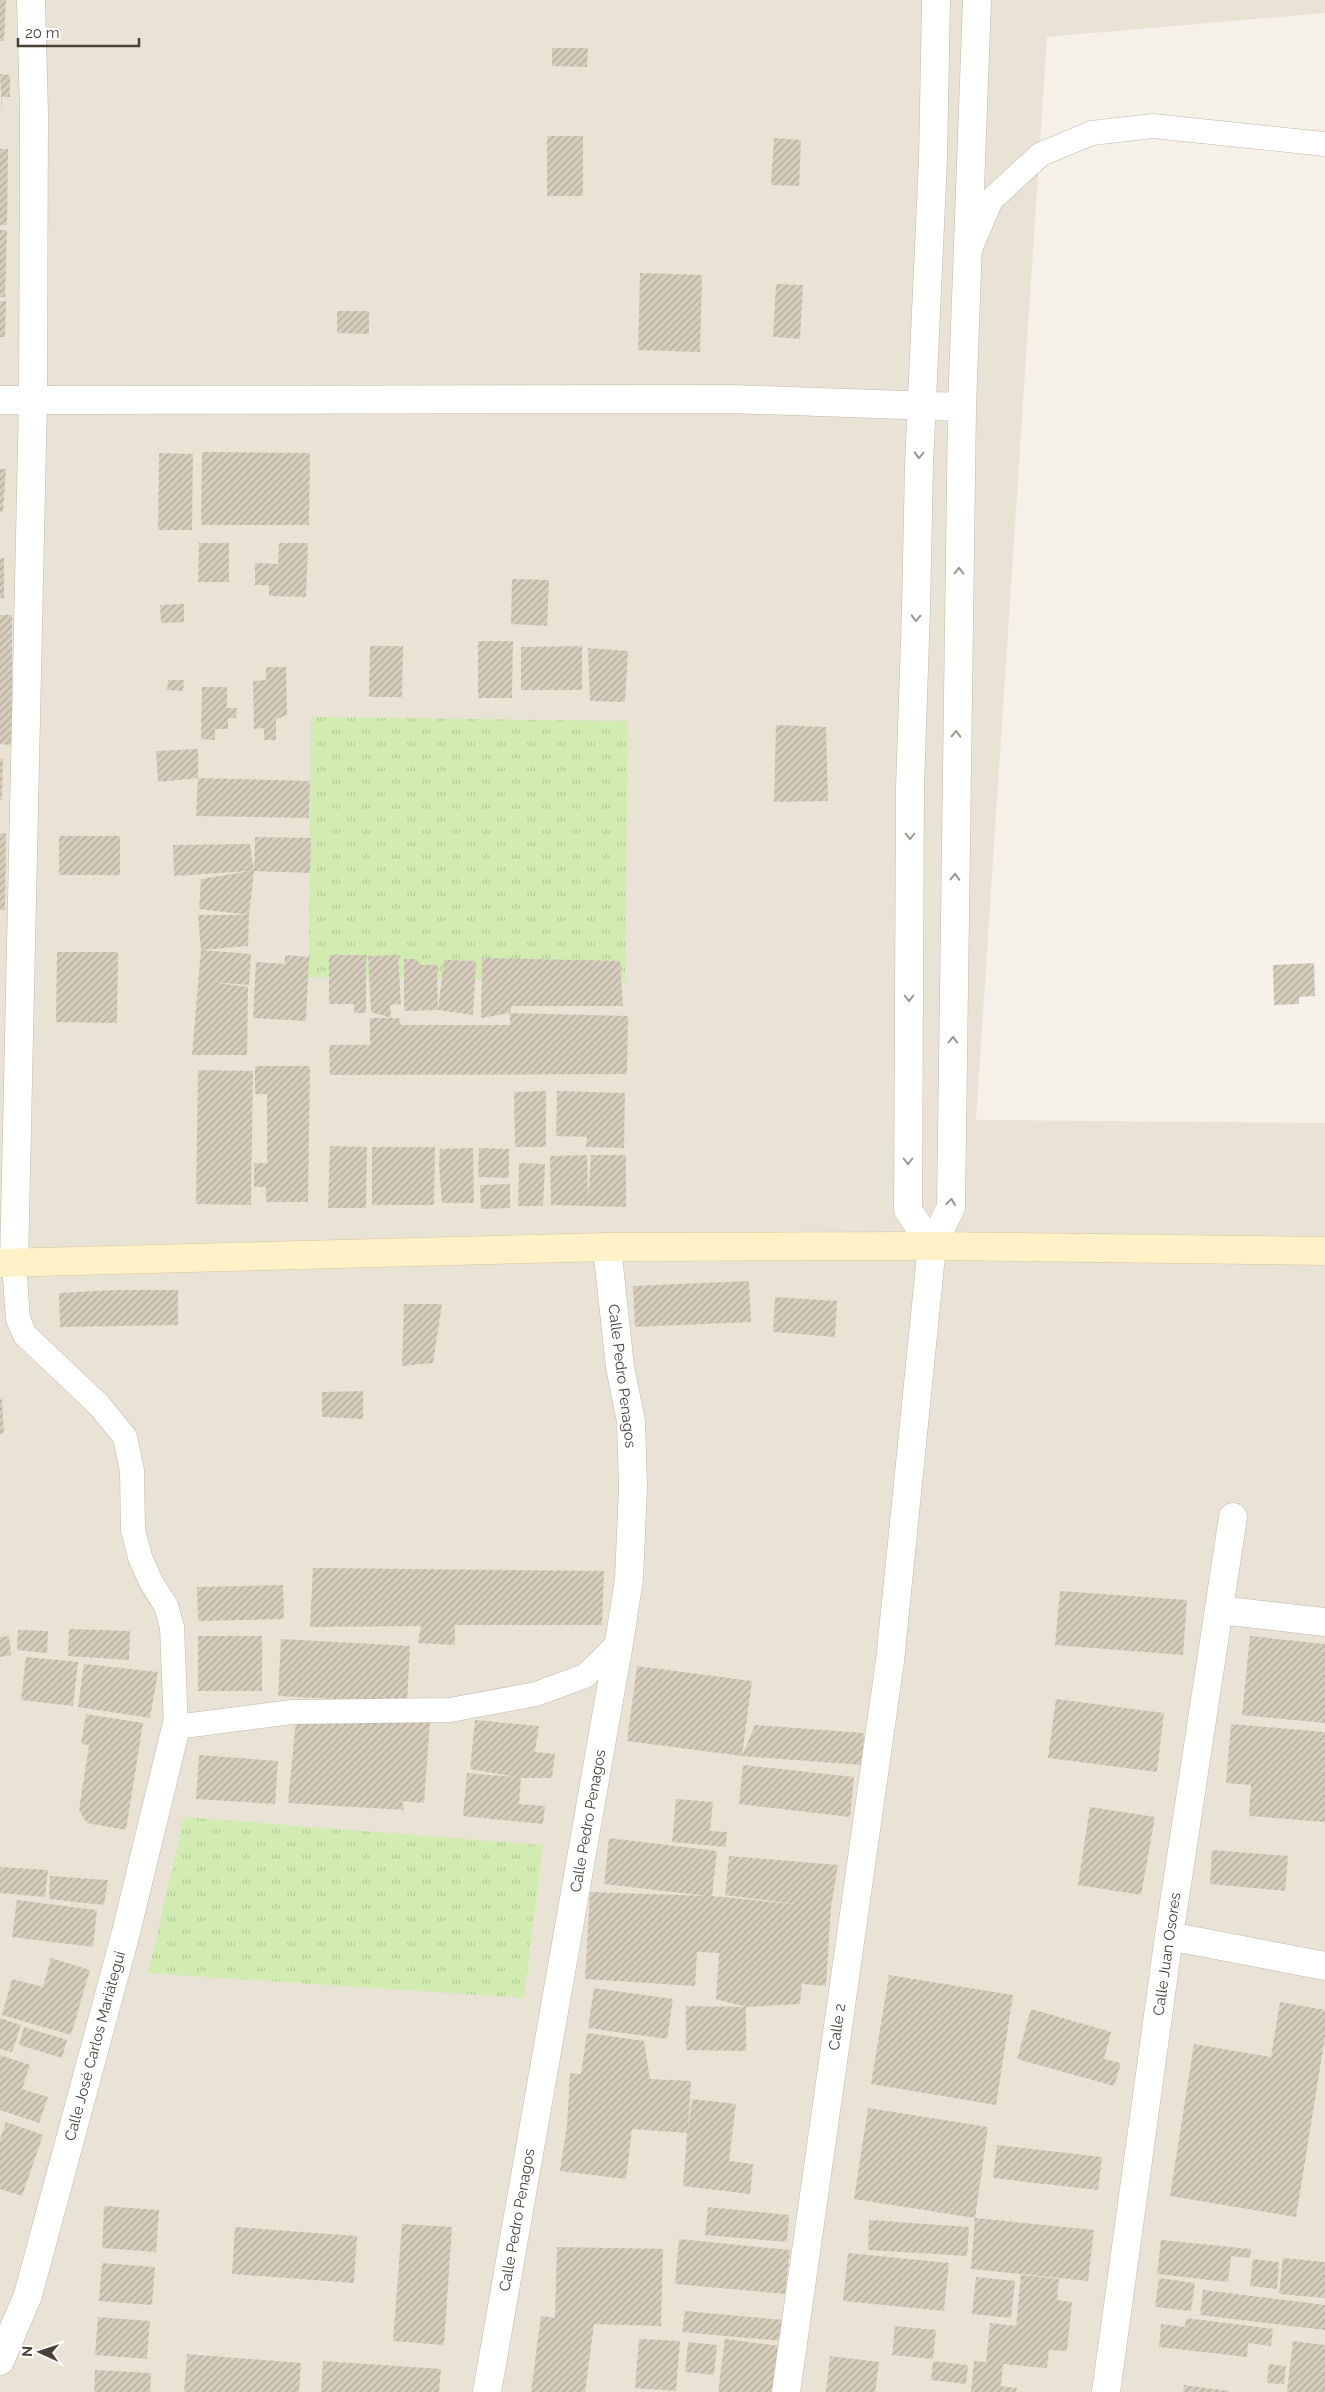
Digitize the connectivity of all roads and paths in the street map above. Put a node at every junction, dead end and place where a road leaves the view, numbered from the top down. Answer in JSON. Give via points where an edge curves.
{"nodes":[{"id":1,"x":31,"y":0,"type":"edge"},
{"id":2,"x":936,"y":0,"type":"edge"},
{"id":3,"x":977,"y":0,"type":"edge"},
{"id":4,"x":1325,"y":144,"type":"edge"},
{"id":5,"x":968,"y":253,"type":"junction"},
{"id":6,"x":0,"y":400,"type":"edge"},
{"id":7,"x":33,"y":400,"type":"junction"},
{"id":8,"x":921,"y":406,"type":"junction"},
{"id":9,"x":962,"y":407,"type":"junction"},
{"id":10,"x":932,"y":1246,"type":"junction"},
{"id":11,"x":607,"y":1247,"type":"junction"},
{"id":12,"x":1325,"y":1251,"type":"edge"},
{"id":13,"x":7,"y":1263,"type":"edge"},
{"id":14,"x":1233,"y":1516,"type":"dead end"},
{"id":15,"x":1219,"y":1610,"type":"junction"},
{"id":16,"x":1325,"y":1622,"type":"edge"},
{"id":17,"x":619,"y":1643,"type":"junction"},
{"id":18,"x":176,"y":1727,"type":"junction"},
{"id":19,"x":1169,"y":1936,"type":"junction"},
{"id":20,"x":1325,"y":1966,"type":"edge"},
{"id":21,"x":0,"y":2361,"type":"edge"},
{"id":22,"x":487,"y":2392,"type":"edge"},
{"id":23,"x":786,"y":2392,"type":"edge"},
{"id":24,"x":1106,"y":2392,"type":"edge"}],
"edges":[{"from":1,"to":7,"type":"street"},
{"from":2,"to":8,"type":"street"},
{"from":3,"to":5,"type":"street"},
{"from":4,"to":5,"type":"lane","via":[[1153,126],[1092,133],[1041,154],[991,200]]},
{"from":5,"to":9,"type":"street"},
{"from":6,"to":7,"type":"street"},
{"from":7,"to":8,"type":"street","via":[[731,399]]},
{"from":7,"to":13,"type":"street"},
{"from":8,"to":9,"type":"street"},
{"from":8,"to":10,"type":"street","one_way":true,"via":[[910,787],[908,1210]]},
{"from":10,"to":9,"type":"street","one_way":true,"via":[[951,1207]]},
{"from":10,"to":11,"type":"street"},
{"from":10,"to":12,"type":"street"},
{"from":10,"to":23,"type":"street","name":"Calle 2","via":[[890,1662]]},
{"from":11,"to":13,"type":"street"},
{"from":11,"to":17,"type":"street","name":"Calle Pedro Penagos","via":[[620,1367],[631,1421],[634,1488],[629,1579]]},
{"from":13,"to":18,"type":"lane","via":[[18,1319],[25,1336],[99,1405],[125,1437],[132,1471],[134,1530],[140,1557],[166,1606],[172,1627]]},
{"from":14,"to":15,"type":"street","name":"Calle Juan Osores"},
{"from":15,"to":16,"type":"street"},
{"from":15,"to":19,"type":"street","name":"Calle Juan Osores"},
{"from":17,"to":18,"type":"lane","via":[[586,1676],[536,1694],[450,1710],[292,1712]]},
{"from":17,"to":22,"type":"street","name":"Calle Pedro Penagos"},
{"from":18,"to":21,"type":"street","name":"Calle José Carlos Mariátegui","via":[[125,1936],[28,2295]]},
{"from":19,"to":20,"type":"street"},
{"from":19,"to":24,"type":"street","name":"Calle Juan Osores"}]}
